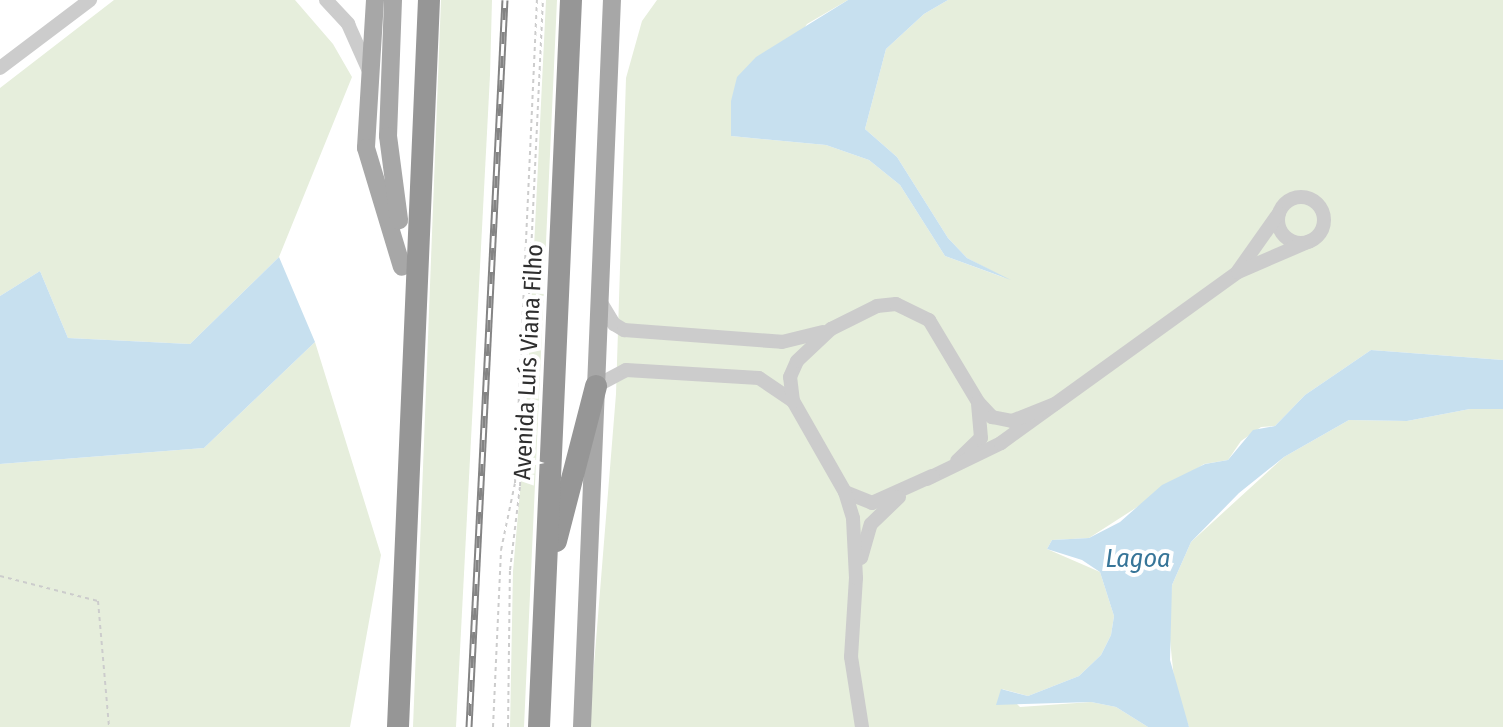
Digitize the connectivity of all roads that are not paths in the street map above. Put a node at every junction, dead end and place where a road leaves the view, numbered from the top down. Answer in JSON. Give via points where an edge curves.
{"nodes":[{"id":1,"x":90,"y":0,"type":"edge"},
{"id":2,"x":326,"y":0,"type":"edge"},
{"id":3,"x":375,"y":0,"type":"edge"},
{"id":4,"x":393,"y":0,"type":"edge"},
{"id":5,"x":429,"y":0,"type":"edge"},
{"id":6,"x":571,"y":0,"type":"edge"},
{"id":7,"x":612,"y":0,"type":"edge"},
{"id":8,"x":0,"y":68,"type":"edge"},
{"id":9,"x":371,"y":78,"type":"junction"},
{"id":10,"x":1280,"y":211,"type":"junction"},
{"id":11,"x":1310,"y":241,"type":"junction"},
{"id":12,"x":402,"y":267,"type":"junction"},
{"id":13,"x":1238,"y":272,"type":"junction"},
{"id":14,"x":600,"y":300,"type":"junction"},
{"id":15,"x":831,"y":329,"type":"junction"},
{"id":16,"x":596,"y":386,"type":"junction"},
{"id":17,"x":793,"y":401,"type":"junction"},
{"id":18,"x":978,"y":402,"type":"junction"},
{"id":19,"x":1055,"y":404,"type":"junction"},
{"id":20,"x":409,"y":437,"type":"junction"},
{"id":21,"x":927,"y":479,"type":"junction"},
{"id":22,"x":908,"y":490,"type":"junction"},
{"id":23,"x":845,"y":492,"type":"junction"},
{"id":24,"x":856,"y":578,"type":"junction"},
{"id":25,"x":545,"y":584,"type":"junction"},
{"id":26,"x":398,"y":727,"type":"edge"},
{"id":27,"x":539,"y":727,"type":"edge"},
{"id":28,"x":582,"y":727,"type":"edge"},
{"id":29,"x":862,"y":727,"type":"edge"}],
"edges":[{"from":1,"to":8,"type":"street"},
{"from":2,"to":9,"type":"street","via":[[348,24]]},
{"from":3,"to":9,"type":"main road"},
{"from":4,"to":12,"type":"main road","via":[[389,165]]},
{"from":5,"to":20,"type":"highway"},
{"from":6,"to":25,"type":"highway","name":"Avenida Luís Viana Filho"},
{"from":7,"to":14,"type":"main road"},
{"from":9,"to":12,"type":"main road","via":[[366,148]]},
{"from":10,"to":11,"type":"street","via":[[1283,233],[1295,242]]},
{"from":10,"to":11,"type":"street","via":[[1298,197],[1319,205],[1324,225]]},
{"from":10,"to":13,"type":"street"},
{"from":11,"to":13,"type":"street"},
{"from":12,"to":20,"type":"highway"},
{"from":13,"to":19,"type":"street"},
{"from":14,"to":15,"type":"street","via":[[614,324],[624,330],[782,342]]},
{"from":14,"to":16,"type":"main road"},
{"from":15,"to":17,"type":"street","via":[[792,370]]},
{"from":15,"to":18,"type":"street","via":[[877,306],[896,304],[915,311],[937,329]]},
{"from":16,"to":17,"type":"street","via":[[626,370],[759,378]]},
{"from":16,"to":25,"type":"highway"},
{"from":16,"to":28,"type":"main road"},
{"from":17,"to":23,"type":"street"},
{"from":18,"to":19,"type":"street","via":[[1007,422]]},
{"from":18,"to":21,"type":"street","via":[[982,430],[977,444]]},
{"from":19,"to":21,"type":"street","via":[[1001,443]]},
{"from":20,"to":26,"type":"highway"},
{"from":21,"to":22,"type":"street"},
{"from":22,"to":23,"type":"street","via":[[872,503]]},
{"from":22,"to":24,"type":"street","via":[[871,524]]},
{"from":23,"to":24,"type":"street","via":[[855,533]]},
{"from":24,"to":29,"type":"street","via":[[851,657]]},
{"from":25,"to":27,"type":"highway","name":"Avenida Luís Viana Filho"}]}
